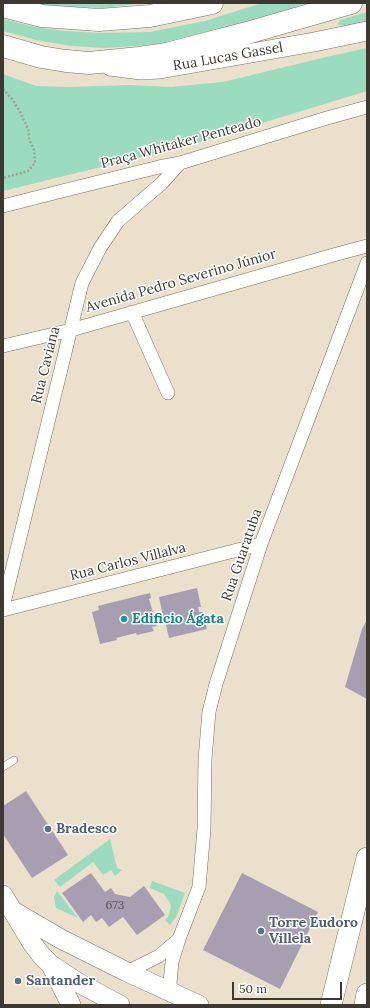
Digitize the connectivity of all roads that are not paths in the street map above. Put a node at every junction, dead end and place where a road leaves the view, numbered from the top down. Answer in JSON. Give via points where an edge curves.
{"nodes":[{"id":1,"x":351,"y":3,"type":"edge"},
{"id":2,"x":202,"y":4,"type":"edge"},
{"id":3,"x":3,"y":6,"type":"edge"},
{"id":4,"x":367,"y":31,"type":"edge"},
{"id":5,"x":3,"y":46,"type":"edge"},
{"id":6,"x":89,"y":62,"type":"junction"},
{"id":7,"x":367,"y":107,"type":"edge"},
{"id":8,"x":180,"y":163,"type":"junction"},
{"id":9,"x":3,"y":206,"type":"edge"},
{"id":10,"x":367,"y":246,"type":"edge"},
{"id":11,"x":367,"y":263,"type":"edge"},
{"id":12,"x":132,"y":312,"type":"junction"},
{"id":13,"x":70,"y":330,"type":"junction"},
{"id":14,"x":3,"y":346,"type":"edge"},
{"id":15,"x":168,"y":393,"type":"dead end"},
{"id":16,"x":261,"y":544,"type":"junction"},
{"id":17,"x":3,"y":607,"type":"edge"},
{"id":18,"x":3,"y":610,"type":"edge"},
{"id":19,"x":14,"y":760,"type":"dead end"},
{"id":20,"x":3,"y":767,"type":"edge"},
{"id":21,"x":367,"y":858,"type":"edge"},
{"id":22,"x":3,"y":895,"type":"edge"},
{"id":23,"x":13,"y":911,"type":"junction"},
{"id":24,"x":180,"y":939,"type":"junction"},
{"id":25,"x":50,"y":964,"type":"junction"},
{"id":26,"x":127,"y":972,"type":"junction"},
{"id":27,"x":367,"y":994,"type":"edge"},
{"id":28,"x":181,"y":1000,"type":"edge"},
{"id":29,"x":330,"y":1003,"type":"edge"},
{"id":30,"x":70,"y":1005,"type":"edge"},
{"id":31,"x":120,"y":1005,"type":"edge"},
{"id":32,"x":365,"y":1005,"type":"edge"}],
"edges":[{"from":1,"to":6,"type":"highway","via":[[167,54]]},
{"from":2,"to":3,"type":"highway","via":[[150,16],[100,20],[42,16]]},
{"from":4,"to":6,"type":"main road","name":"Rua Lucas Gassel","via":[[160,69],[141,70]]},
{"from":5,"to":6,"type":"highway","via":[[41,57]]},
{"from":7,"to":8,"type":"street","name":"Praça Whitaker Penteado"},
{"from":8,"to":9,"type":"street","name":"Praça Whitaker Penteado"},
{"from":8,"to":13,"type":"street","name":"Rua Caviana","via":[[162,183],[118,221],[100,248],[82,283]]},
{"from":10,"to":12,"type":"street","name":"Avenida Pedro Severino Júnior"},
{"from":11,"to":16,"type":"street","name":"Rua Guaratuba"},
{"from":12,"to":13,"type":"street","name":"Avenida Pedro Severino Júnior"},
{"from":12,"to":15,"type":"street"},
{"from":13,"to":14,"type":"street","name":"Avenida Pedro Severino Júnior"},
{"from":13,"to":17,"type":"street","name":"Rua Caviana"},
{"from":16,"to":18,"type":"street","name":"Rua Carlos Villalva"},
{"from":16,"to":24,"type":"street","name":"Rua Guaratuba","via":[[209,712],[199,887]]},
{"from":19,"to":20,"type":"lane"},
{"from":21,"to":29,"type":"main road"},
{"from":22,"to":23,"type":"main road"},
{"from":23,"to":25,"type":"main road","via":[[32,943]]},
{"from":23,"to":26,"type":"main road","via":[[60,939]]},
{"from":24,"to":26,"type":"street","via":[[159,956]]},
{"from":24,"to":28,"type":"street","name":"Rua Guaratuba","via":[[172,962],[170,983]]},
{"from":25,"to":30,"type":"main road"},
{"from":25,"to":31,"type":"main road"},
{"from":26,"to":28,"type":"main road"},
{"from":27,"to":32,"type":"main road"}]}
